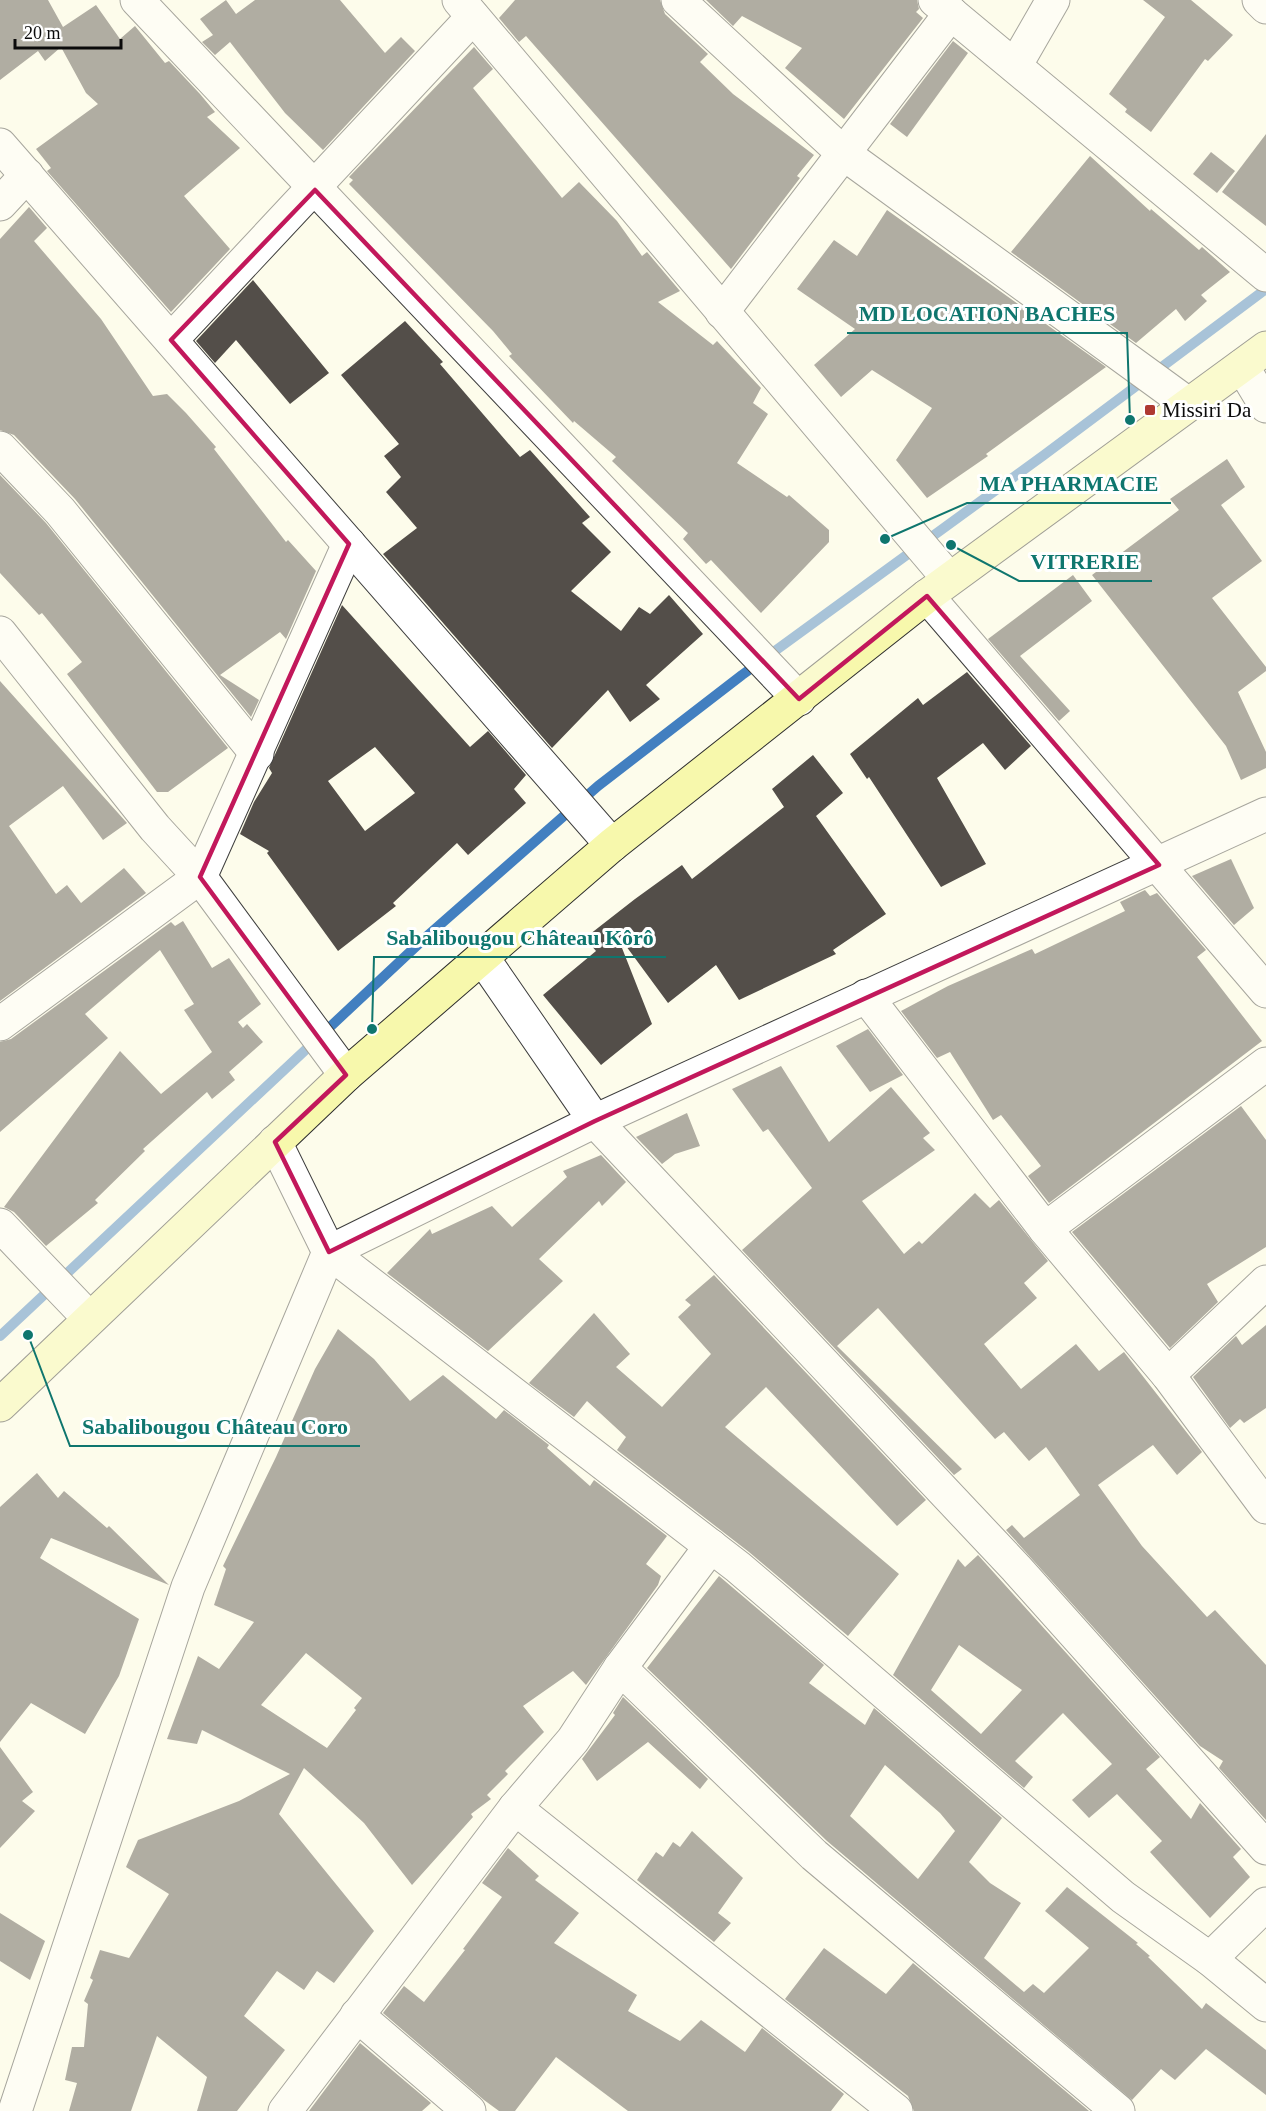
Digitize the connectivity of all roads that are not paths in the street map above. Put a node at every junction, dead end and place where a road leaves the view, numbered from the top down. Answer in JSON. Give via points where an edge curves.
{"nodes":[{"id":1,"x":136,"y":0,"type":"edge"},
{"id":2,"x":678,"y":0,"type":"edge"},
{"id":3,"x":1053,"y":0,"type":"edge"},
{"id":4,"x":1259,"y":0,"type":"edge"},
{"id":5,"x":943,"y":6,"type":"edge"},
{"id":6,"x":1266,"y":7,"type":"edge"},
{"id":7,"x":466,"y":9,"type":"edge"},
{"id":8,"x":1015,"y":66,"type":"junction"},
{"id":9,"x":0,"y":145,"type":"edge"},
{"id":10,"x":843,"y":153,"type":"junction"},
{"id":11,"x":27,"y":175,"type":"junction"},
{"id":12,"x":315,"y":189,"type":"junction"},
{"id":13,"x":0,"y":204,"type":"edge"},
{"id":14,"x":1266,"y":275,"type":"edge"},
{"id":15,"x":722,"y":312,"type":"junction"},
{"id":16,"x":171,"y":340,"type":"junction"},
{"id":17,"x":1254,"y":357,"type":"edge"},
{"id":18,"x":1188,"y":404,"type":"junction"},
{"id":19,"x":1266,"y":406,"type":"edge"},
{"id":20,"x":0,"y":448,"type":"edge"},
{"id":21,"x":349,"y":544,"type":"junction"},
{"id":22,"x":938,"y":587,"type":"junction"},
{"id":23,"x":0,"y":633,"type":"edge"},
{"id":24,"x":799,"y":699,"type":"junction"},
{"id":25,"x":257,"y":754,"type":"junction"},
{"id":26,"x":1259,"y":825,"type":"edge"},
{"id":27,"x":612,"y":845,"type":"junction"},
{"id":28,"x":1159,"y":865,"type":"junction"},
{"id":29,"x":200,"y":877,"type":"junction"},
{"id":30,"x":482,"y":957,"type":"junction"},
{"id":31,"x":1266,"y":991,"type":"edge"},
{"id":32,"x":866,"y":996,"type":"junction"},
{"id":33,"x":0,"y":1024,"type":"edge"},
{"id":34,"x":1266,"y":1064,"type":"edge"},
{"id":35,"x":346,"y":1075,"type":"junction"},
{"id":36,"x":595,"y":1120,"type":"junction"},
{"id":37,"x":275,"y":1142,"type":"junction"},
{"id":38,"x":0,"y":1225,"type":"edge"},
{"id":39,"x":1045,"y":1229,"type":"junction"},
{"id":40,"x":329,"y":1252,"type":"junction"},
{"id":41,"x":1266,"y":1282,"type":"edge"},
{"id":42,"x":88,"y":1318,"type":"junction"},
{"id":43,"x":1168,"y":1374,"type":"junction"},
{"id":44,"x":0,"y":1405,"type":"edge"},
{"id":45,"x":1266,"y":1507,"type":"edge"},
{"id":46,"x":711,"y":1546,"type":"junction"},
{"id":47,"x":620,"y":1668,"type":"junction"},
{"id":48,"x":515,"y":1808,"type":"junction"},
{"id":49,"x":1266,"y":1848,"type":"edge"},
{"id":50,"x":1266,"y":1904,"type":"edge"},
{"id":51,"x":1210,"y":1959,"type":"junction"},
{"id":52,"x":1266,"y":2005,"type":"edge"},
{"id":53,"x":357,"y":2015,"type":"junction"},
{"id":54,"x":0,"y":2106,"type":"edge"},
{"id":55,"x":7,"y":2111,"type":"edge"},
{"id":56,"x":15,"y":2111,"type":"edge"},
{"id":57,"x":285,"y":2111,"type":"edge"},
{"id":58,"x":469,"y":2111,"type":"edge"},
{"id":59,"x":896,"y":2111,"type":"edge"},
{"id":60,"x":1118,"y":2111,"type":"edge"}],
"edges":[{"from":1,"to":12,"type":"street"},
{"from":2,"to":10,"type":"street"},
{"from":3,"to":8,"type":"street"},
{"from":4,"to":6,"type":"street"},
{"from":5,"to":8,"type":"street"},
{"from":5,"to":10,"type":"street"},
{"from":7,"to":12,"type":"street"},
{"from":7,"to":15,"type":"street"},
{"from":8,"to":14,"type":"street"},
{"from":9,"to":11,"type":"street"},
{"from":10,"to":15,"type":"street"},
{"from":10,"to":18,"type":"street"},
{"from":11,"to":13,"type":"street"},
{"from":11,"to":16,"type":"street"},
{"from":12,"to":16,"type":"street"},
{"from":12,"to":24,"type":"street"},
{"from":15,"to":22,"type":"street"},
{"from":16,"to":21,"type":"street"},
{"from":17,"to":18,"type":"main road"},
{"from":17,"to":19,"type":"street"},
{"from":18,"to":22,"type":"main road"},
{"from":20,"to":25,"type":"street","via":[[60,511]]},
{"from":21,"to":25,"type":"street"},
{"from":21,"to":27,"type":"street"},
{"from":22,"to":24,"type":"main road"},
{"from":22,"to":28,"type":"street"},
{"from":23,"to":29,"type":"street","via":[[155,828]]},
{"from":24,"to":27,"type":"main road"},
{"from":25,"to":29,"type":"street"},
{"from":26,"to":28,"type":"street"},
{"from":27,"to":30,"type":"main road"},
{"from":28,"to":31,"type":"street"},
{"from":28,"to":32,"type":"street"},
{"from":29,"to":33,"type":"street"},
{"from":29,"to":35,"type":"street"},
{"from":30,"to":35,"type":"main road"},
{"from":30,"to":36,"type":"street"},
{"from":32,"to":36,"type":"street"},
{"from":32,"to":39,"type":"street"},
{"from":34,"to":39,"type":"street"},
{"from":35,"to":37,"type":"main road"},
{"from":36,"to":40,"type":"street"},
{"from":36,"to":49,"type":"street","via":[[1016,1568]]},
{"from":37,"to":40,"type":"street"},
{"from":37,"to":42,"type":"main road"},
{"from":38,"to":42,"type":"street"},
{"from":39,"to":43,"type":"street"},
{"from":40,"to":46,"type":"street"},
{"from":40,"to":56,"type":"street","via":[[188,1587]]},
{"from":41,"to":43,"type":"street"},
{"from":42,"to":44,"type":"main road"},
{"from":43,"to":45,"type":"street"},
{"from":46,"to":47,"type":"street"},
{"from":46,"to":51,"type":"street","via":[[1123,1897]]},
{"from":47,"to":48,"type":"street","via":[[573,1740]]},
{"from":47,"to":60,"type":"street","via":[[814,1855]]},
{"from":48,"to":53,"type":"street"},
{"from":48,"to":59,"type":"street"},
{"from":50,"to":51,"type":"street"},
{"from":51,"to":52,"type":"street"},
{"from":53,"to":57,"type":"street"},
{"from":53,"to":58,"type":"street"},
{"from":54,"to":55,"type":"street"}]}
